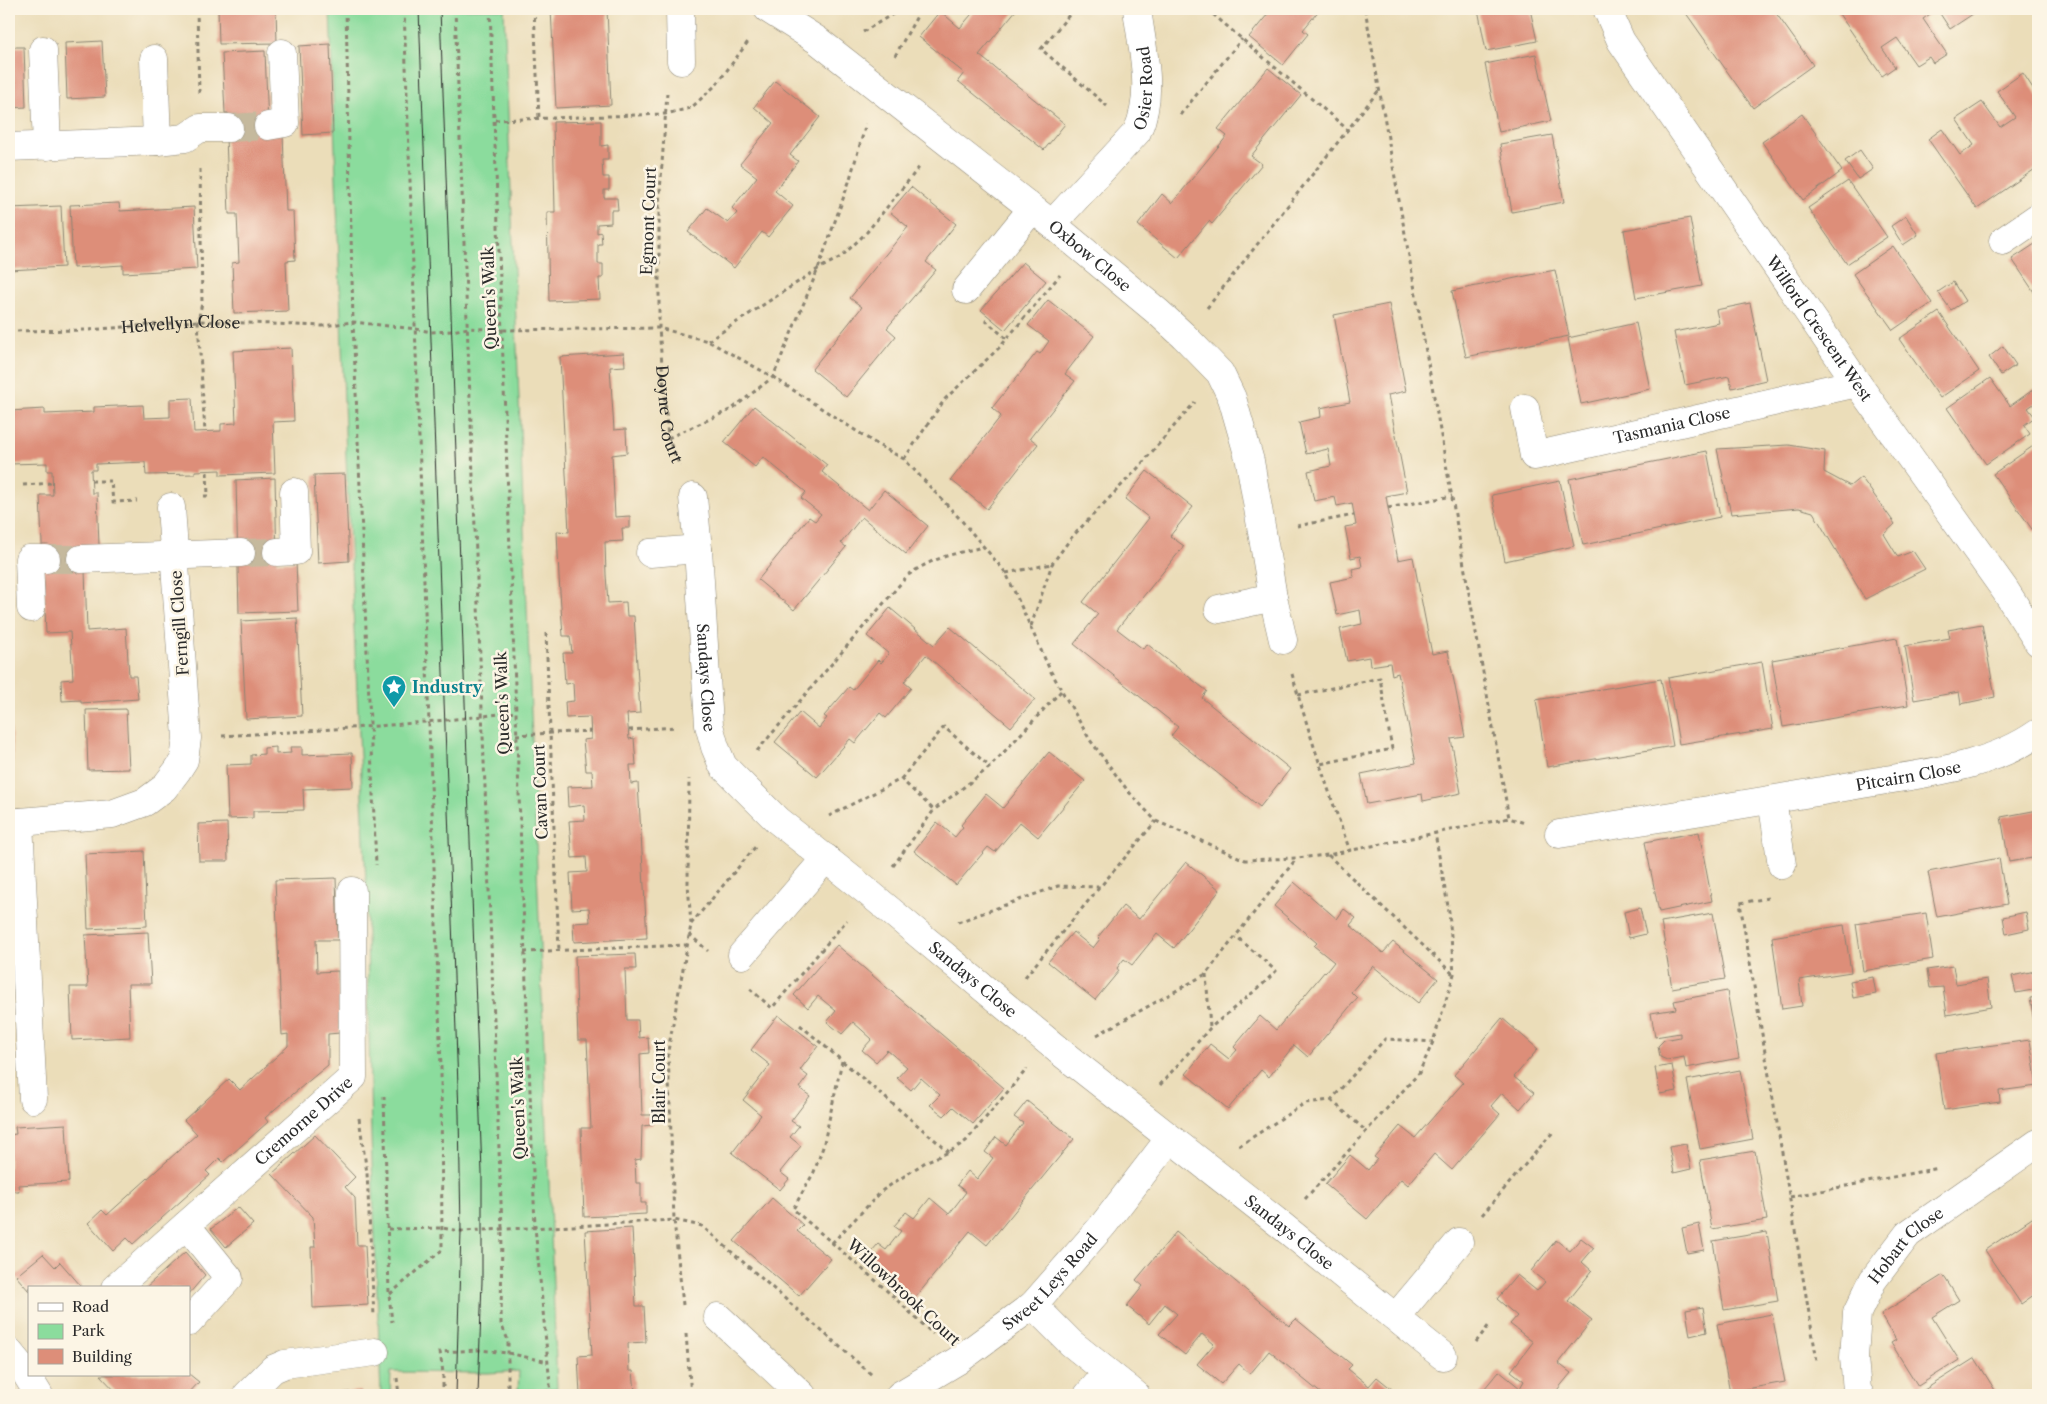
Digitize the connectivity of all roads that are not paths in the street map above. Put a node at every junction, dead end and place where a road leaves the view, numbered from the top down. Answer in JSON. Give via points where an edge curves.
{"nodes":[{"id":1,"x":680,"y":9,"type":"edge"},
{"id":2,"x":770,"y":9,"type":"edge"},
{"id":3,"x":1137,"y":9,"type":"edge"},
{"id":4,"x":1607,"y":9,"type":"edge"},
{"id":5,"x":43,"y":50,"type":"dead end"},
{"id":6,"x":282,"y":53,"type":"dead end"},
{"id":7,"x":154,"y":59,"type":"dead end"},
{"id":8,"x":681,"y":60,"type":"dead end"},
{"id":9,"x":268,"y":126,"type":"tunnel mouth"},
{"id":10,"x":229,"y":128,"type":"tunnel mouth"},
{"id":11,"x":156,"y":141,"type":"junction"},
{"id":12,"x":47,"y":146,"type":"junction"},
{"id":13,"x":9,"y":147,"type":"edge"},
{"id":14,"x":1042,"y":217,"type":"junction"},
{"id":15,"x":2038,"y":217,"type":"edge"},
{"id":16,"x":2003,"y":241,"type":"dead end"},
{"id":17,"x":966,"y":290,"type":"dead end"},
{"id":18,"x":1857,"y":382,"type":"junction"},
{"id":19,"x":1525,"y":408,"type":"dead end"},
{"id":20,"x":294,"y":492,"type":"dead end"},
{"id":21,"x":693,"y":497,"type":"road end"},
{"id":22,"x":171,"y":507,"type":"dead end"},
{"id":23,"x":698,"y":550,"type":"junction"},
{"id":24,"x":277,"y":552,"type":"tunnel mouth"},
{"id":25,"x":241,"y":553,"type":"tunnel mouth"},
{"id":26,"x":650,"y":553,"type":"dead end"},
{"id":27,"x":174,"y":557,"type":"junction"},
{"id":28,"x":46,"y":559,"type":"tunnel mouth"},
{"id":29,"x":81,"y":559,"type":"tunnel mouth"},
{"id":30,"x":1272,"y":597,"type":"junction"},
{"id":31,"x":30,"y":608,"type":"dead end"},
{"id":32,"x":1219,"y":609,"type":"dead end"},
{"id":33,"x":1282,"y":640,"type":"road end"},
{"id":34,"x":2038,"y":642,"type":"edge"},
{"id":35,"x":2038,"y":733,"type":"edge"},
{"id":36,"x":1772,"y":800,"type":"junction"},
{"id":37,"x":14,"y":823,"type":"edge"},
{"id":38,"x":1560,"y":834,"type":"road end"},
{"id":39,"x":826,"y":858,"type":"junction"},
{"id":40,"x":1782,"y":865,"type":"road end"},
{"id":41,"x":352,"y":891,"type":"dead end"},
{"id":42,"x":742,"y":954,"type":"dead end"},
{"id":43,"x":33,"y":1099,"type":"dead end"},
{"id":44,"x":1170,"y":1138,"type":"junction"},
{"id":45,"x":2038,"y":1144,"type":"edge"},
{"id":46,"x":186,"y":1225,"type":"junction"},
{"id":47,"x":1459,"y":1242,"type":"road end"},
{"id":48,"x":117,"y":1286,"type":"edge"},
{"id":49,"x":1033,"y":1305,"type":"junction"},
{"id":50,"x":718,"y":1317,"type":"dead end"},
{"id":51,"x":1396,"y":1317,"type":"junction"},
{"id":52,"x":190,"y":1321,"type":"edge"},
{"id":53,"x":375,"y":1352,"type":"road end"},
{"id":54,"x":1443,"y":1356,"type":"dead end"},
{"id":55,"x":20,"y":1362,"type":"edge"},
{"id":56,"x":1107,"y":1373,"type":"junction"},
{"id":57,"x":28,"y":1376,"type":"edge"},
{"id":58,"x":28,"y":1376,"type":"edge"},
{"id":59,"x":39,"y":1395,"type":"edge"},
{"id":60,"x":247,"y":1395,"type":"edge"},
{"id":61,"x":802,"y":1395,"type":"edge"},
{"id":62,"x":900,"y":1395,"type":"edge"},
{"id":63,"x":1088,"y":1395,"type":"edge"},
{"id":64,"x":1136,"y":1395,"type":"edge"},
{"id":65,"x":1860,"y":1395,"type":"edge"}],
"edges":[{"from":1,"to":8,"type":"street"},
{"from":2,"to":14,"type":"street","name":"Oxbow Close","via":[[833,52]]},
{"from":3,"to":14,"type":"street","name":"Osier Road","via":[[1147,83],[1144,113],[1137,132]]},
{"from":4,"to":18,"type":"street","name":"Wilford Crescent West","via":[[1621,41]]},
{"from":5,"to":12,"type":"street"},
{"from":6,"to":9,"type":"street","via":[[285,124]]},
{"from":7,"to":11,"type":"street"},
{"from":10,"to":11,"type":"street"},
{"from":11,"to":12,"type":"street"},
{"from":12,"to":13,"type":"street"},
{"from":14,"to":17,"type":"street","name":"Osier Road"},
{"from":14,"to":30,"type":"street","name":"Oxbow Close","via":[[1184,336],[1220,373],[1232,398],[1250,461]]},
{"from":15,"to":16,"type":"street"},
{"from":18,"to":19,"type":"street","name":"Tasmania Close","via":[[1534,456]]},
{"from":18,"to":34,"type":"street","name":"Wilford Crescent West","via":[[2005,590]]},
{"from":20,"to":24,"type":"street","via":[[296,550]]},
{"from":21,"to":23,"type":"street","name":"Sandays Close"},
{"from":22,"to":27,"type":"street","name":"Ferngill Close"},
{"from":23,"to":26,"type":"street"},
{"from":23,"to":39,"type":"street","name":"Sandays Close","via":[[709,725],[715,747],[723,766],[733,778],[786,827]]},
{"from":25,"to":27,"type":"street"},
{"from":27,"to":29,"type":"street"},
{"from":27,"to":37,"type":"street","name":"Ferngill Close","via":[[187,738],[184,760],[164,788],[145,802],[112,814]]},
{"from":28,"to":31,"type":"street","via":[[29,560]]},
{"from":30,"to":32,"type":"street"},
{"from":30,"to":33,"type":"street","name":"Oxbow Close"},
{"from":35,"to":36,"type":"street","name":"Pitcairn Close","via":[[2023,744],[1974,763]]},
{"from":36,"to":38,"type":"street","name":"Pitcairn Close"},
{"from":36,"to":40,"type":"street"},
{"from":37,"to":43,"type":"street"},
{"from":39,"to":42,"type":"street"},
{"from":39,"to":44,"type":"street","name":"Sandays Close"},
{"from":41,"to":46,"type":"street","name":"Cremorne Drive","via":[[353,1077]]},
{"from":44,"to":49,"type":"street","name":"Sweet Leys Road","via":[[1104,1224]]},
{"from":44,"to":51,"type":"street","name":"Sandays Close"},
{"from":45,"to":65,"type":"street","name":"Hobart Close","via":[[1908,1234],[1873,1280],[1857,1313],[1854,1358]]},
{"from":46,"to":48,"type":"street","name":"Cremorne Drive"},
{"from":46,"to":52,"type":"street","via":[[229,1278]]},
{"from":47,"to":51,"type":"street"},
{"from":49,"to":56,"type":"street"},
{"from":49,"to":62,"type":"street","name":"Sweet Leys Road","via":[[957,1361]]},
{"from":50,"to":61,"type":"street"},
{"from":51,"to":54,"type":"street","name":"Sandays Close"},
{"from":53,"to":60,"type":"street","via":[[285,1364],[273,1369]]},
{"from":55,"to":57,"type":"street"},
{"from":56,"to":63,"type":"street"},
{"from":56,"to":64,"type":"street"},
{"from":58,"to":59,"type":"street"}]}
